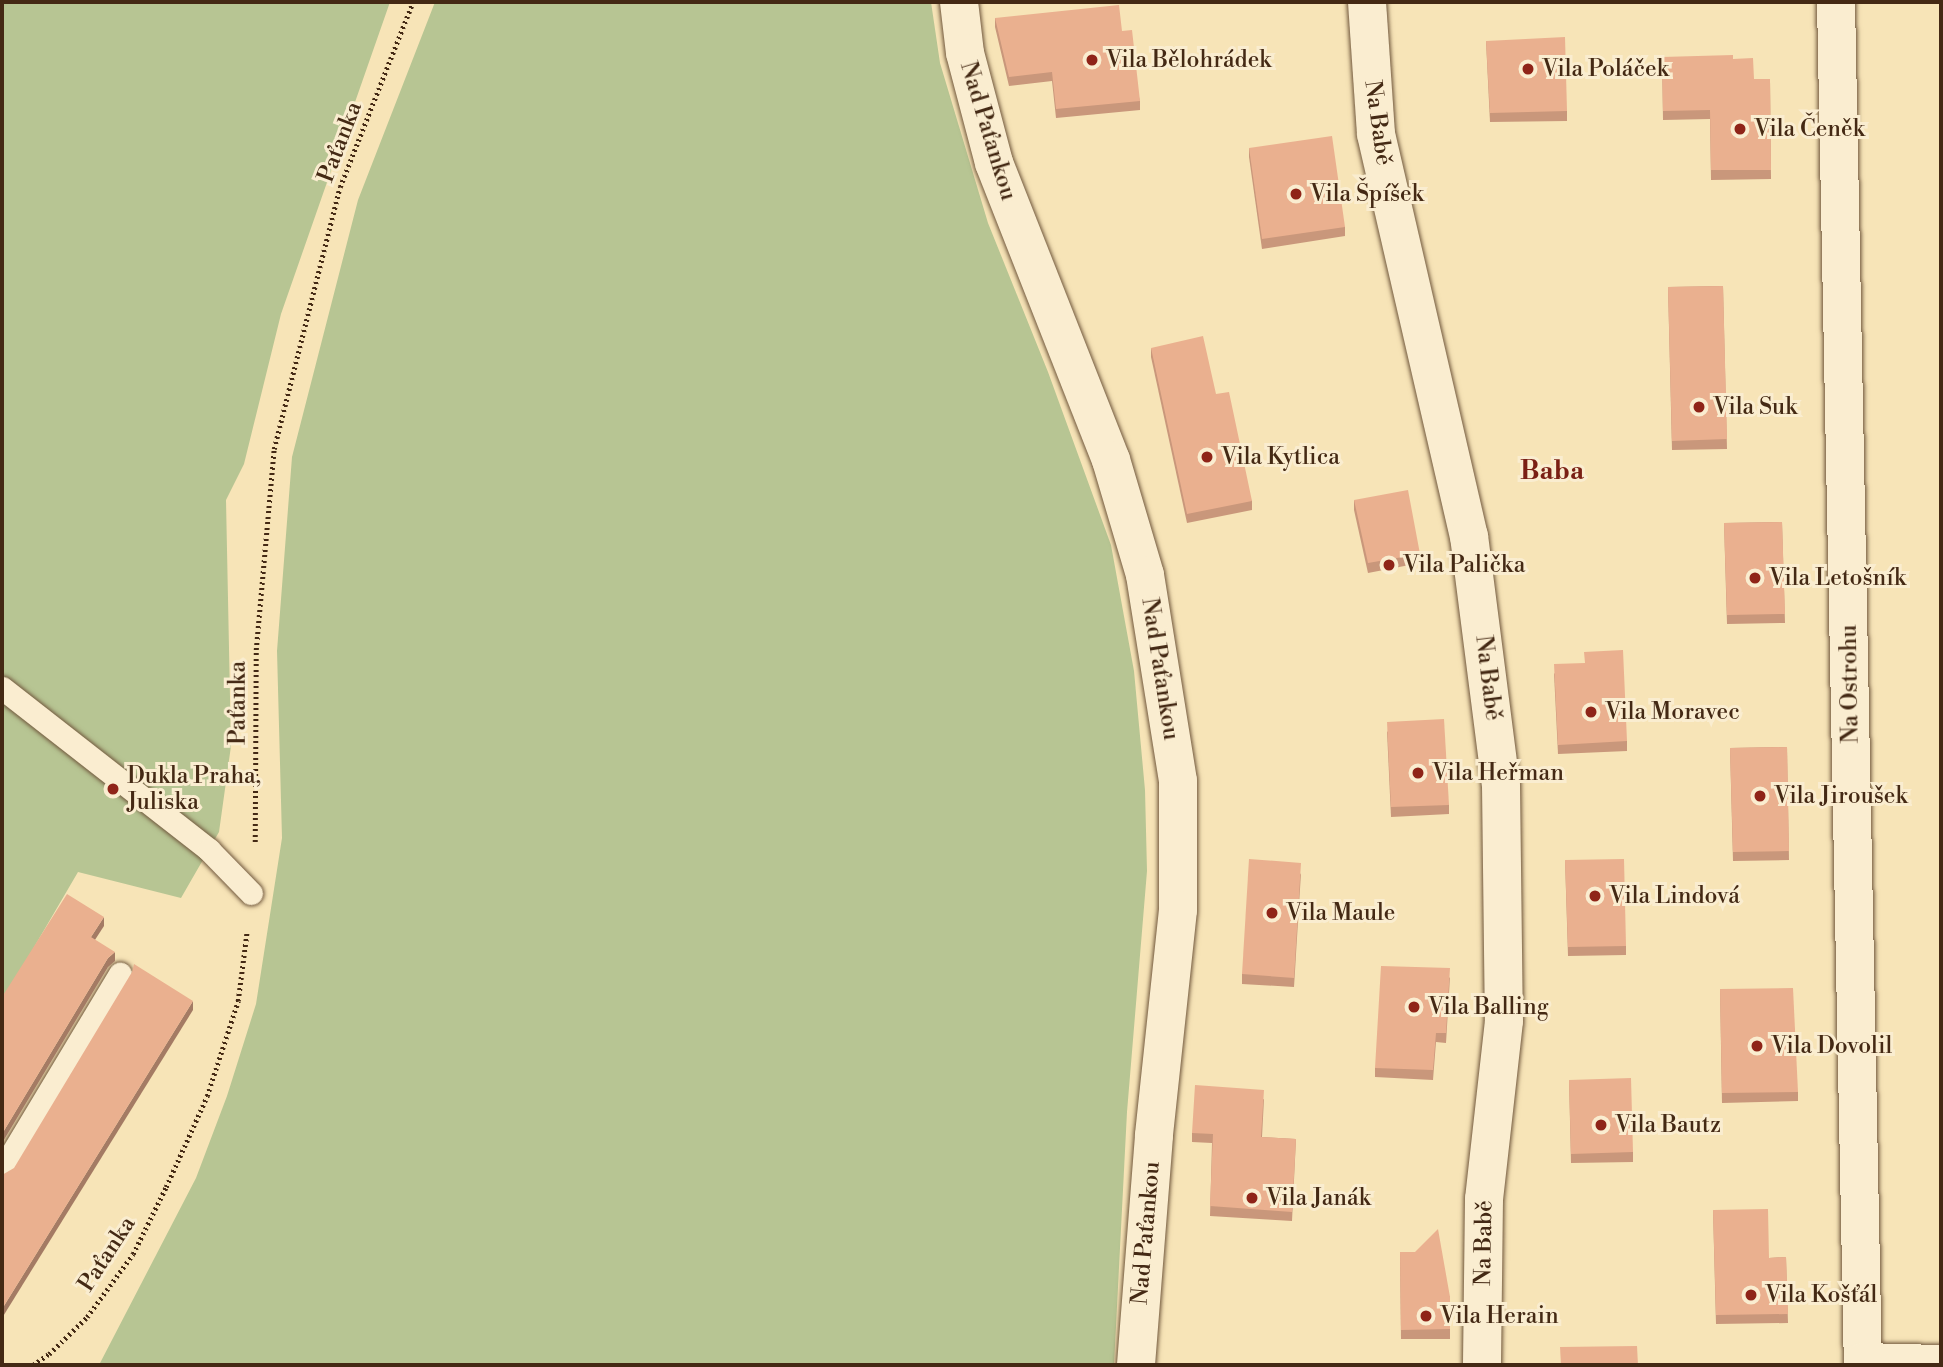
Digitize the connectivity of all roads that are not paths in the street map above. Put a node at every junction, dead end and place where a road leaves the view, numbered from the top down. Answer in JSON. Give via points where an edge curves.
{"nodes":[{"id":1,"x":959,"y":2,"type":"edge"},
{"id":2,"x":1367,"y":2,"type":"edge"},
{"id":3,"x":1836,"y":2,"type":"edge"},
{"id":4,"x":2,"y":688,"type":"edge"},
{"id":5,"x":251,"y":893,"type":"road end"},
{"id":6,"x":120,"y":974,"type":"dead end"},
{"id":7,"x":2,"y":1170,"type":"edge"},
{"id":8,"x":1863,"y":1364,"type":"edge"},
{"id":9,"x":1941,"y":1364,"type":"edge"},
{"id":10,"x":1136,"y":1365,"type":"edge"},
{"id":11,"x":1482,"y":1365,"type":"edge"}],
"edges":[{"from":1,"to":10,"type":"street","name":"Nad Paťankou","via":[[965,53],[994,163],[1111,460],[1145,575],[1178,781],[1178,909]]},
{"from":2,"to":11,"type":"street","name":"Na Babě","via":[[1376,134],[1469,536],[1502,785],[1504,1021],[1484,1199]]},
{"from":3,"to":8,"type":"street","name":"Na Ostrohu"},
{"from":4,"to":5,"type":"lane","via":[[209,850]]},
{"from":6,"to":7,"type":"lane"},
{"from":8,"to":9,"type":"street"}]}
